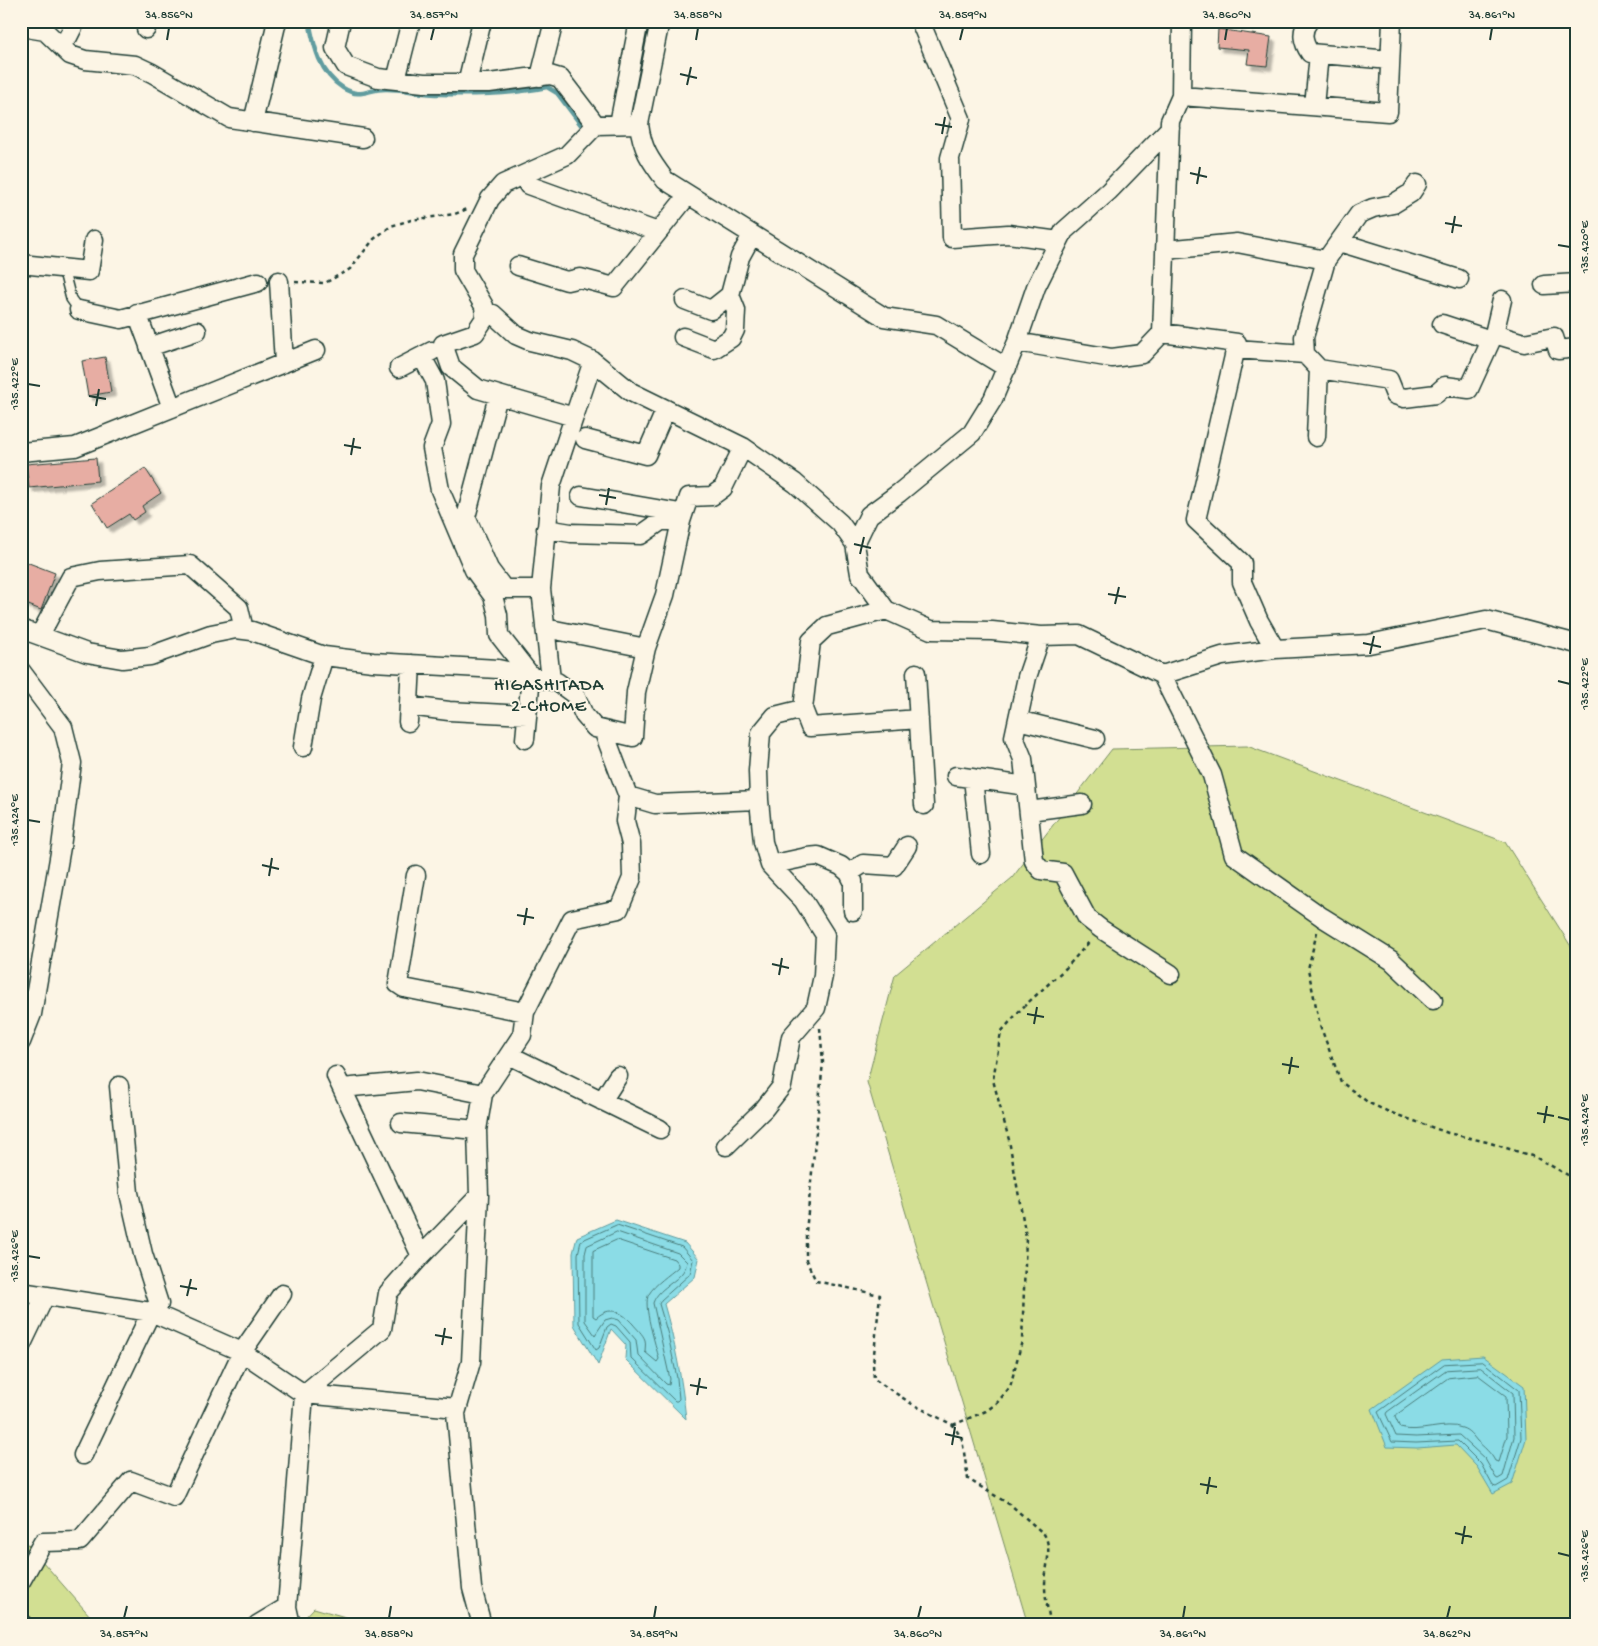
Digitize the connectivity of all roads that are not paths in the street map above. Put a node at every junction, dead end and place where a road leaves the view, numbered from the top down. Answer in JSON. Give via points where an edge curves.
{"nodes":[{"id":1,"x":76,"y":21,"type":"edge"},
{"id":2,"x":277,"y":21,"type":"edge"},
{"id":3,"x":341,"y":21,"type":"edge"},
{"id":4,"x":411,"y":21,"type":"edge"},
{"id":5,"x":482,"y":21,"type":"edge"},
{"id":6,"x":554,"y":21,"type":"edge"},
{"id":7,"x":639,"y":21,"type":"edge"},
{"id":8,"x":660,"y":21,"type":"edge"},
{"id":9,"x":920,"y":21,"type":"edge"},
{"id":10,"x":1182,"y":21,"type":"edge"},
{"id":11,"x":1309,"y":21,"type":"edge"},
{"id":12,"x":1392,"y":21,"type":"edge"},
{"id":13,"x":21,"y":27,"type":"edge"},
{"id":14,"x":68,"y":38,"type":"dead end"},
{"id":15,"x":1319,"y":54,"type":"junction"},
{"id":16,"x":1390,"y":60,"type":"junction"},
{"id":17,"x":540,"y":77,"type":"junction"},
{"id":18,"x":396,"y":80,"type":"junction"},
{"id":19,"x":467,"y":83,"type":"junction"},
{"id":20,"x":1180,"y":96,"type":"junction"},
{"id":21,"x":1314,"y":106,"type":"junction"},
{"id":22,"x":254,"y":122,"type":"junction"},
{"id":23,"x":619,"y":124,"type":"junction"},
{"id":24,"x":639,"y":124,"type":"junction"},
{"id":25,"x":596,"y":125,"type":"junction"},
{"id":26,"x":1170,"y":128,"type":"junction"},
{"id":27,"x":363,"y":138,"type":"dead end"},
{"id":28,"x":1417,"y":184,"type":"dead end"},
{"id":29,"x":528,"y":185,"type":"dead end"},
{"id":30,"x":688,"y":195,"type":"junction"},
{"id":31,"x":658,"y":232,"type":"junction"},
{"id":32,"x":752,"y":235,"type":"junction"},
{"id":33,"x":94,"y":240,"type":"dead end"},
{"id":34,"x":1059,"y":241,"type":"junction"},
{"id":35,"x":1338,"y":242,"type":"junction"},
{"id":36,"x":1165,"y":250,"type":"junction"},
{"id":37,"x":1326,"y":260,"type":"junction"},
{"id":38,"x":21,"y":264,"type":"edge"},
{"id":39,"x":518,"y":266,"type":"dead end"},
{"id":40,"x":63,"y":268,"type":"junction"},
{"id":41,"x":1459,"y":279,"type":"dead end"},
{"id":42,"x":279,"y":281,"type":"road end"},
{"id":43,"x":258,"y":282,"type":"dead end"},
{"id":44,"x":1577,"y":283,"type":"edge"},
{"id":45,"x":1544,"y":285,"type":"dead end"},
{"id":46,"x":730,"y":294,"type":"junction"},
{"id":47,"x":685,"y":300,"type":"dead end"},
{"id":48,"x":1502,"y":300,"type":"dead end"},
{"id":49,"x":79,"y":310,"type":"joint"},
{"id":50,"x":485,"y":311,"type":"junction"},
{"id":51,"x":137,"y":313,"type":"junction"},
{"id":52,"x":1442,"y":324,"type":"dead end"},
{"id":53,"x":197,"y":331,"type":"dead end"},
{"id":54,"x":1162,"y":333,"type":"junction"},
{"id":55,"x":683,"y":337,"type":"dead end"},
{"id":56,"x":1493,"y":337,"type":"junction"},
{"id":57,"x":1017,"y":342,"type":"junction"},
{"id":58,"x":443,"y":344,"type":"junction"},
{"id":59,"x":150,"y":347,"type":"junction"},
{"id":60,"x":1236,"y":348,"type":"junction"},
{"id":61,"x":1577,"y":348,"type":"edge"},
{"id":62,"x":316,"y":350,"type":"dead end"},
{"id":63,"x":1305,"y":354,"type":"junction"},
{"id":64,"x":422,"y":357,"type":"junction"},
{"id":65,"x":593,"y":362,"type":"junction"},
{"id":66,"x":284,"y":363,"type":"junction"},
{"id":67,"x":399,"y":368,"type":"dead end"},
{"id":68,"x":1007,"y":368,"type":"junction"},
{"id":69,"x":1319,"y":369,"type":"junction"},
{"id":70,"x":498,"y":396,"type":"junction"},
{"id":71,"x":172,"y":408,"type":"junction"},
{"id":72,"x":666,"y":409,"type":"junction"},
{"id":73,"x":574,"y":417,"type":"junction"},
{"id":74,"x":1316,"y":437,"type":"dead end"},
{"id":75,"x":585,"y":438,"type":"dead end"},
{"id":76,"x":743,"y":447,"type":"junction"},
{"id":77,"x":21,"y":452,"type":"edge"},
{"id":78,"x":581,"y":496,"type":"dead end"},
{"id":79,"x":682,"y":517,"type":"junction"},
{"id":80,"x":546,"y":529,"type":"junction"},
{"id":81,"x":854,"y":544,"type":"junction"},
{"id":82,"x":540,"y":589,"type":"junction"},
{"id":83,"x":886,"y":610,"type":"junction"},
{"id":84,"x":545,"y":628,"type":"junction"},
{"id":85,"x":21,"y":629,"type":"edge"},
{"id":86,"x":244,"y":630,"type":"junction"},
{"id":87,"x":40,"y":635,"type":"junction"},
{"id":88,"x":1041,"y":636,"type":"junction"},
{"id":89,"x":1577,"y":644,"type":"edge"},
{"id":90,"x":646,"y":648,"type":"junction"},
{"id":91,"x":1275,"y":649,"type":"junction"},
{"id":92,"x":324,"y":656,"type":"junction"},
{"id":93,"x":411,"y":664,"type":"junction"},
{"id":94,"x":21,"y":671,"type":"edge"},
{"id":95,"x":916,"y":673,"type":"dead end"},
{"id":96,"x":1162,"y":675,"type":"junction"},
{"id":97,"x":531,"y":676,"type":"junction"},
{"id":98,"x":551,"y":680,"type":"junction"},
{"id":99,"x":803,"y":709,"type":"junction"},
{"id":100,"x":527,"y":715,"type":"junction"},
{"id":101,"x":918,"y":720,"type":"junction"},
{"id":102,"x":1018,"y":720,"type":"junction"},
{"id":103,"x":603,"y":730,"type":"junction"},
{"id":104,"x":525,"y":739,"type":"dead end"},
{"id":105,"x":1095,"y":739,"type":"dead end"},
{"id":106,"x":303,"y":747,"type":"dead end"},
{"id":107,"x":1026,"y":786,"type":"junction"},
{"id":108,"x":628,"y":796,"type":"junction"},
{"id":109,"x":758,"y":800,"type":"junction"},
{"id":110,"x":1082,"y":804,"type":"dead end"},
{"id":111,"x":924,"y":805,"type":"dead end"},
{"id":112,"x":1029,"y":811,"type":"junction"},
{"id":113,"x":907,"y":846,"type":"dead end"},
{"id":114,"x":981,"y":854,"type":"dead end"},
{"id":115,"x":770,"y":865,"type":"junction"},
{"id":116,"x":850,"y":873,"type":"junction"},
{"id":117,"x":416,"y":875,"type":"dead end"},
{"id":118,"x":853,"y":911,"type":"dead end"},
{"id":119,"x":1171,"y":974,"type":"dead end"},
{"id":120,"x":1433,"y":1000,"type":"dead end"},
{"id":121,"x":525,"y":1012,"type":"junction"},
{"id":122,"x":21,"y":1042,"type":"edge"},
{"id":123,"x":509,"y":1055,"type":"junction"},
{"id":124,"x":618,"y":1076,"type":"dead end"},
{"id":125,"x":119,"y":1086,"type":"dead end"},
{"id":126,"x":483,"y":1094,"type":"junction"},
{"id":127,"x":602,"y":1101,"type":"junction"},
{"id":128,"x":401,"y":1123,"type":"dead end"},
{"id":129,"x":660,"y":1129,"type":"dead end"},
{"id":130,"x":477,"y":1130,"type":"junction"},
{"id":131,"x":726,"y":1146,"type":"dead end"},
{"id":132,"x":479,"y":1196,"type":"junction"},
{"id":133,"x":421,"y":1256,"type":"junction"},
{"id":134,"x":21,"y":1292,"type":"edge"},
{"id":135,"x":282,"y":1294,"type":"dead end"},
{"id":136,"x":45,"y":1296,"type":"junction"},
{"id":137,"x":151,"y":1312,"type":"junction"},
{"id":138,"x":21,"y":1346,"type":"edge"},
{"id":139,"x":242,"y":1352,"type":"junction"},
{"id":140,"x":304,"y":1394,"type":"junction"},
{"id":141,"x":458,"y":1408,"type":"junction"},
{"id":142,"x":83,"y":1455,"type":"dead end"},
{"id":143,"x":21,"y":1581,"type":"edge"},
{"id":144,"x":287,"y":1607,"type":"junction"},
{"id":145,"x":257,"y":1625,"type":"edge"},
{"id":146,"x":291,"y":1625,"type":"edge"},
{"id":147,"x":482,"y":1625,"type":"edge"}],
"edges":[{"from":1,"to":14,"type":"street"},
{"from":2,"to":22,"type":"street"},
{"from":3,"to":18,"type":"street","via":[[334,48],[346,66],[378,78]]},
{"from":4,"to":18,"type":"street"},
{"from":5,"to":19,"type":"street"},
{"from":6,"to":17,"type":"street"},
{"from":7,"to":23,"type":"street"},
{"from":8,"to":24,"type":"street"},
{"from":9,"to":34,"type":"street","via":[[961,119],[950,158],[952,238],[1008,234]]},
{"from":10,"to":20,"type":"street"},
{"from":11,"to":15,"type":"street","via":[[1304,26],[1303,43],[1310,53]]},
{"from":12,"to":16,"type":"street"},
{"from":13,"to":22,"type":"street","via":[[45,31],[70,55],[85,60],[135,65],[228,118]]},
{"from":15,"to":16,"type":"street"},
{"from":15,"to":21,"type":"street"},
{"from":16,"to":21,"type":"street","via":[[1388,112]]},
{"from":17,"to":19,"type":"street"},
{"from":17,"to":25,"type":"street","via":[[560,78]]},
{"from":18,"to":19,"type":"street"},
{"from":20,"to":21,"type":"street"},
{"from":20,"to":26,"type":"street"},
{"from":22,"to":27,"type":"street"},
{"from":23,"to":24,"type":"street"},
{"from":23,"to":25,"type":"street"},
{"from":24,"to":30,"type":"street","via":[[640,141],[648,159],[665,180]]},
{"from":25,"to":50,"type":"street","via":[[567,154],[503,184],[490,199],[463,254],[463,270]]},
{"from":26,"to":34,"type":"street","via":[[1109,191],[1064,231]]},
{"from":26,"to":36,"type":"street"},
{"from":28,"to":35,"type":"street","via":[[1411,193],[1392,204],[1359,214]]},
{"from":29,"to":31,"type":"street"},
{"from":30,"to":31,"type":"street"},
{"from":30,"to":32,"type":"street"},
{"from":31,"to":39,"type":"street","via":[[614,287],[580,278],[566,281]]},
{"from":32,"to":46,"type":"street","via":[[740,257]]},
{"from":32,"to":68,"type":"street","via":[[884,317],[936,325]]},
{"from":33,"to":40,"type":"street","via":[[90,271]]},
{"from":34,"to":57,"type":"street","via":[[1036,286]]},
{"from":35,"to":37,"type":"street"},
{"from":35,"to":41,"type":"street"},
{"from":36,"to":37,"type":"street","via":[[1237,243]]},
{"from":36,"to":54,"type":"street"},
{"from":37,"to":63,"type":"street","via":[[1304,337]]},
{"from":38,"to":40,"type":"street"},
{"from":40,"to":49,"type":"lane","via":[[71,299]]},
{"from":42,"to":66,"type":"street"},
{"from":43,"to":51,"type":"street"},
{"from":44,"to":45,"type":"street"},
{"from":46,"to":47,"type":"street","via":[[711,310]]},
{"from":46,"to":55,"type":"street","via":[[736,310],[735,330],[731,338],[714,349]]},
{"from":48,"to":56,"type":"street"},
{"from":49,"to":51,"type":"street","via":[[120,319]]},
{"from":50,"to":58,"type":"street","via":[[485,318],[475,333]]},
{"from":50,"to":65,"type":"street","via":[[493,314],[516,335],[572,350]]},
{"from":51,"to":59,"type":"street"},
{"from":52,"to":56,"type":"street"},
{"from":53,"to":59,"type":"street"},
{"from":54,"to":57,"type":"street","via":[[1142,354],[1112,358]]},
{"from":54,"to":60,"type":"street","via":[[1237,343]]},
{"from":56,"to":61,"type":"street","via":[[1524,343],[1554,337],[1558,350]]},
{"from":56,"to":69,"type":"street","via":[[1469,389],[1445,386],[1436,394],[1404,398],[1395,395],[1389,380]]},
{"from":57,"to":68,"type":"street"},
{"from":58,"to":64,"type":"street"},
{"from":58,"to":70,"type":"street","via":[[451,367],[478,389]]},
{"from":59,"to":71,"type":"street"},
{"from":60,"to":63,"type":"street"},
{"from":60,"to":91,"type":"street","via":[[1196,520],[1242,563],[1242,582]]},
{"from":62,"to":66,"type":"street"},
{"from":63,"to":69,"type":"street"},
{"from":64,"to":67,"type":"street"},
{"from":64,"to":97,"type":"street","via":[[435,381],[441,424],[432,448],[440,490],[474,570],[493,596],[500,635]]},
{"from":65,"to":72,"type":"street","via":[[631,392]]},
{"from":65,"to":73,"type":"street"},
{"from":66,"to":71,"type":"street"},
{"from":68,"to":81,"type":"street","via":[[972,433],[869,515]]},
{"from":69,"to":74,"type":"street"},
{"from":70,"to":73,"type":"street"},
{"from":70,"to":82,"type":"street","via":[[466,517],[489,569],[504,589]]},
{"from":71,"to":77,"type":"street","via":[[75,447]]},
{"from":72,"to":75,"type":"street","via":[[646,455]]},
{"from":72,"to":76,"type":"street"},
{"from":73,"to":80,"type":"street","via":[[551,486]]},
{"from":76,"to":79,"type":"street","via":[[723,488],[712,496],[689,497]]},
{"from":76,"to":81,"type":"street","via":[[795,483],[840,523]]},
{"from":78,"to":79,"type":"street"},
{"from":79,"to":80,"type":"street","via":[[662,521],[641,535]]},
{"from":79,"to":90,"type":"street","via":[[665,595]]},
{"from":80,"to":82,"type":"street"},
{"from":81,"to":83,"type":"street","via":[[860,574]]},
{"from":82,"to":84,"type":"street"},
{"from":83,"to":88,"type":"street","via":[[931,630]]},
{"from":83,"to":99,"type":"street","via":[[827,626],[811,641]]},
{"from":84,"to":90,"type":"street"},
{"from":84,"to":98,"type":"street"},
{"from":85,"to":87,"type":"street"},
{"from":86,"to":87,"type":"street","via":[[211,634],[150,656],[122,659],[87,653]]},
{"from":86,"to":87,"type":"street","via":[[239,608],[190,566],[100,571],[71,577]]},
{"from":86,"to":92,"type":"street"},
{"from":88,"to":96,"type":"street","via":[[1079,635]]},
{"from":88,"to":102,"type":"street","via":[[1027,677]]},
{"from":89,"to":91,"type":"street","via":[[1486,620],[1369,644]]},
{"from":90,"to":103,"type":"street","via":[[636,692],[633,737]]},
{"from":91,"to":96,"type":"street","via":[[1222,656]]},
{"from":92,"to":93,"type":"street"},
{"from":92,"to":106,"type":"street","via":[[311,699]]},
{"from":93,"to":97,"type":"street","via":[[498,669]]},
{"from":93,"to":100,"type":"street","via":[[409,714],[449,711]]},
{"from":94,"to":122,"type":"street","via":[[63,726],[72,762],[32,1014]]},
{"from":95,"to":101,"type":"street"},
{"from":96,"to":120,"type":"street","via":[[1212,775],[1234,855],[1322,917],[1391,960]]},
{"from":97,"to":98,"type":"street"},
{"from":97,"to":100,"type":"street"},
{"from":98,"to":103,"type":"street","via":[[575,695],[584,715],[595,728]]},
{"from":99,"to":101,"type":"street","via":[[810,727]]},
{"from":99,"to":109,"type":"street","via":[[775,716],[761,733]]},
{"from":100,"to":104,"type":"street"},
{"from":101,"to":111,"type":"street"},
{"from":102,"to":105,"type":"street"},
{"from":102,"to":107,"type":"street","via":[[1014,737],[1023,760]]},
{"from":103,"to":108,"type":"street"},
{"from":107,"to":112,"type":"street"},
{"from":107,"to":114,"type":"street","via":[[964,777]]},
{"from":108,"to":109,"type":"street","via":[[655,804]]},
{"from":108,"to":121,"type":"street","via":[[625,821],[631,844],[632,878],[618,909],[572,919]]},
{"from":109,"to":115,"type":"street","via":[[763,842]]},
{"from":110,"to":112,"type":"street"},
{"from":112,"to":119,"type":"street","via":[[1034,861],[1041,870],[1063,873],[1087,918]]},
{"from":113,"to":116,"type":"street","via":[[894,866],[864,864]]},
{"from":115,"to":116,"type":"street","via":[[818,856]]},
{"from":115,"to":131,"type":"street","via":[[803,900],[825,935],[823,976],[816,1008],[791,1037],[782,1086],[764,1109]]},
{"from":116,"to":118,"type":"street"},
{"from":117,"to":121,"type":"street","via":[[398,984],[404,988]]},
{"from":121,"to":123,"type":"street","via":[[522,1035]]},
{"from":123,"to":126,"type":"street"},
{"from":123,"to":127,"type":"street"},
{"from":124,"to":127,"type":"street"},
{"from":125,"to":137,"type":"street","via":[[129,1194],[159,1304]]},
{"from":126,"to":130,"type":"street"},
{"from":126,"to":133,"type":"street","via":[[417,1081],[339,1082]]},
{"from":127,"to":129,"type":"street"},
{"from":128,"to":130,"type":"street"},
{"from":130,"to":132,"type":"street"},
{"from":132,"to":133,"type":"street"},
{"from":132,"to":141,"type":"street","via":[[471,1362]]},
{"from":133,"to":140,"type":"street","via":[[388,1293],[382,1328]]},
{"from":134,"to":136,"type":"street"},
{"from":135,"to":139,"type":"street"},
{"from":136,"to":137,"type":"street"},
{"from":136,"to":138,"type":"street"},
{"from":137,"to":139,"type":"street"},
{"from":137,"to":142,"type":"street"},
{"from":139,"to":140,"type":"street"},
{"from":139,"to":143,"type":"street","via":[[174,1497],[131,1481],[80,1541],[43,1542]]},
{"from":140,"to":141,"type":"street"},
{"from":140,"to":144,"type":"street"},
{"from":141,"to":147,"type":"street","via":[[472,1588]]},
{"from":144,"to":145,"type":"street"},
{"from":144,"to":146,"type":"street"}]}
